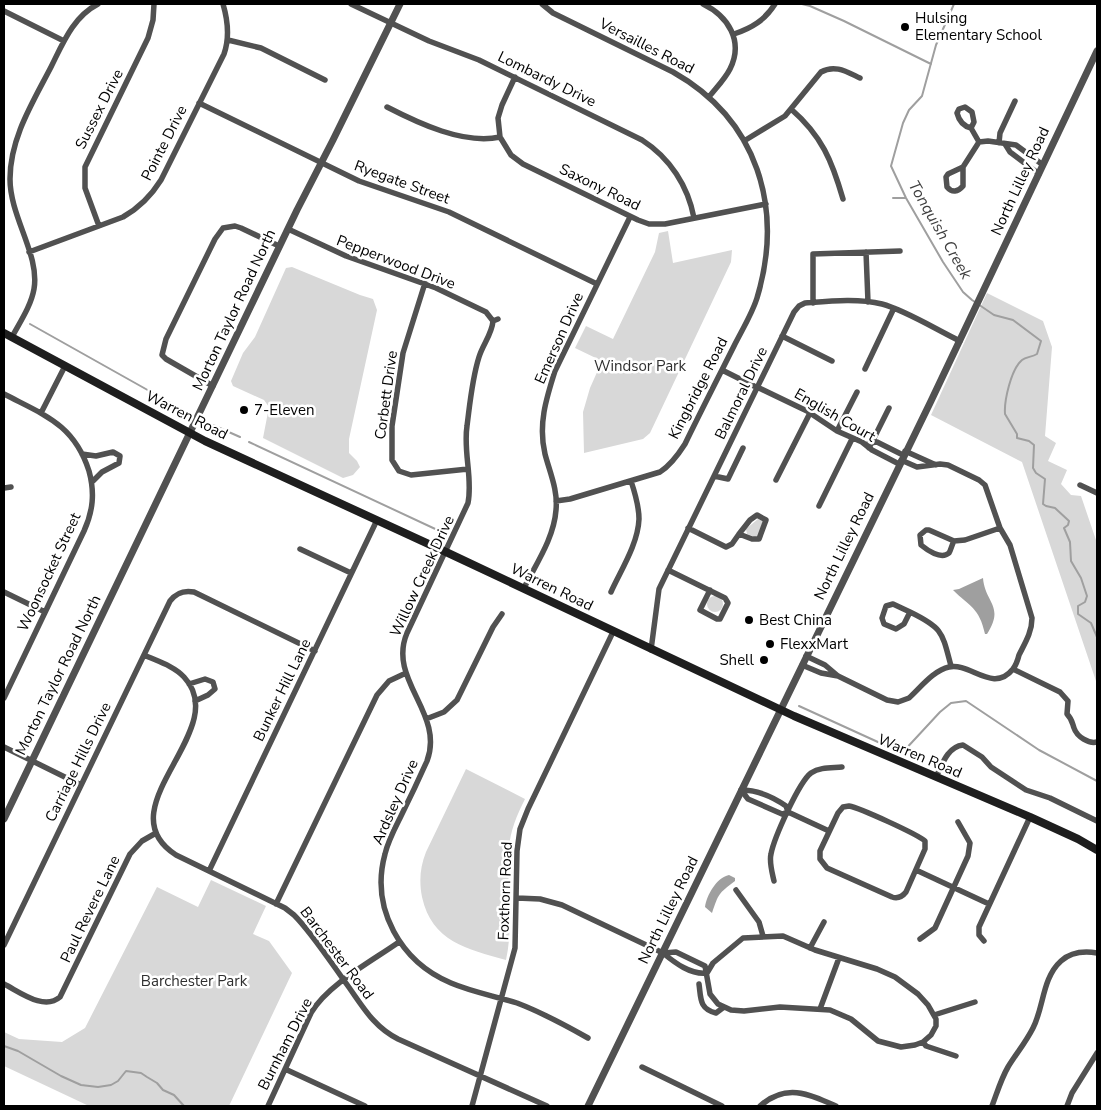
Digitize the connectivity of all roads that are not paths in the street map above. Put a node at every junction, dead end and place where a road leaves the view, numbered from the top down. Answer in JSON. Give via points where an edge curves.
{"nodes":[{"id":1,"x":98,"y":4,"type":"edge"},
{"id":2,"x":154,"y":4,"type":"edge"},
{"id":3,"x":223,"y":4,"type":"edge"},
{"id":4,"x":351,"y":4,"type":"edge"},
{"id":5,"x":400,"y":4,"type":"edge"},
{"id":6,"x":542,"y":4,"type":"edge"},
{"id":7,"x":703,"y":4,"type":"edge"},
{"id":8,"x":774,"y":4,"type":"edge"},
{"id":9,"x":4,"y":11,"type":"edge"},
{"id":10,"x":391,"y":23,"type":"junction"},
{"id":11,"x":734,"y":34,"type":"junction"},
{"id":12,"x":228,"y":40,"type":"junction"},
{"id":13,"x":64,"y":41,"type":"junction"},
{"id":14,"x":1097,"y":51,"type":"edge"},
{"id":15,"x":515,"y":77,"type":"junction"},
{"id":16,"x":860,"y":78,"type":"dead end"},
{"id":17,"x":324,"y":80,"type":"dead end"},
{"id":18,"x":709,"y":97,"type":"junction"},
{"id":19,"x":1015,"y":101,"type":"dead end"},
{"id":20,"x":199,"y":103,"type":"junction"},
{"id":21,"x":387,"y":107,"type":"dead end"},
{"id":22,"x":791,"y":109,"type":"junction"},
{"id":23,"x":971,"y":128,"type":"dead end"},
{"id":24,"x":500,"y":137,"type":"junction"},
{"id":25,"x":744,"y":141,"type":"junction"},
{"id":26,"x":979,"y":142,"type":"junction"},
{"id":27,"x":1002,"y":144,"type":"junction"},
{"id":28,"x":321,"y":163,"type":"junction"},
{"id":29,"x":1043,"y":165,"type":"junction"},
{"id":30,"x":962,"y":167,"type":"dead end"},
{"id":31,"x":1038,"y":174,"type":"junction"},
{"id":32,"x":843,"y":200,"type":"dead end"},
{"id":33,"x":12,"y":201,"type":"junction"},
{"id":34,"x":4,"y":204,"type":"edge"},
{"id":35,"x":766,"y":204,"type":"junction"},
{"id":36,"x":630,"y":217,"type":"junction"},
{"id":37,"x":694,"y":218,"type":"junction"},
{"id":38,"x":99,"y":226,"type":"junction"},
{"id":39,"x":288,"y":229,"type":"junction"},
{"id":40,"x":279,"y":246,"type":"junction"},
{"id":41,"x":900,"y":251,"type":"dead end"},
{"id":42,"x":29,"y":252,"type":"junction"},
{"id":43,"x":866,"y":252,"type":"junction"},
{"id":44,"x":425,"y":283,"type":"junction"},
{"id":45,"x":597,"y":284,"type":"junction"},
{"id":46,"x":868,"y":302,"type":"junction"},
{"id":47,"x":813,"y":303,"type":"junction"},
{"id":48,"x":894,"y":308,"type":"junction"},
{"id":49,"x":496,"y":320,"type":"joint"},
{"id":50,"x":4,"y":333,"type":"edge"},
{"id":51,"x":782,"y":336,"type":"junction"},
{"id":52,"x":12,"y":337,"type":"junction"},
{"id":53,"x":960,"y":341,"type":"junction"},
{"id":54,"x":832,"y":360,"type":"dead end"},
{"id":55,"x":65,"y":366,"type":"junction"},
{"id":56,"x":865,"y":369,"type":"dead end"},
{"id":57,"x":722,"y":370,"type":"junction"},
{"id":58,"x":213,"y":386,"type":"junction"},
{"id":59,"x":756,"y":387,"type":"junction"},
{"id":60,"x":857,"y":392,"type":"dead end"},
{"id":61,"x":4,"y":394,"type":"edge"},
{"id":62,"x":889,"y":408,"type":"dead end"},
{"id":63,"x":41,"y":413,"type":"junction"},
{"id":64,"x":810,"y":413,"type":"junction"},
{"id":65,"x":837,"y":431,"type":"junction"},
{"id":66,"x":190,"y":433,"type":"junction"},
{"id":67,"x":852,"y":439,"type":"junction"},
{"id":68,"x":870,"y":445,"type":"junction"},
{"id":69,"x":743,"y":448,"type":"dead end"},
{"id":70,"x":82,"y":454,"type":"junction"},
{"id":71,"x":902,"y":457,"type":"junction"},
{"id":72,"x":936,"y":464,"type":"junction"},
{"id":73,"x":468,"y":469,"type":"junction"},
{"id":74,"x":714,"y":476,"type":"junction"},
{"id":75,"x":776,"y":480,"type":"dead end"},
{"id":76,"x":631,"y":481,"type":"junction"},
{"id":77,"x":92,"y":482,"type":"junction"},
{"id":78,"x":1080,"y":485,"type":"dead end"},
{"id":79,"x":11,"y":487,"type":"dead end"},
{"id":80,"x":4,"y":488,"type":"edge"},
{"id":81,"x":1097,"y":493,"type":"edge"},
{"id":82,"x":556,"y":501,"type":"junction"},
{"id":83,"x":819,"y":506,"type":"dead end"},
{"id":84,"x":377,"y":520,"type":"junction"},
{"id":85,"x":688,"y":528,"type":"junction"},
{"id":86,"x":1000,"y":528,"type":"junction"},
{"id":87,"x":739,"y":534,"type":"junction"},
{"id":88,"x":954,"y":541,"type":"junction"},
{"id":89,"x":300,"y":549,"type":"dead end"},
{"id":90,"x":446,"y":552,"type":"junction"},
{"id":91,"x":668,"y":570,"type":"junction"},
{"id":92,"x":352,"y":573,"type":"junction"},
{"id":93,"x":524,"y":588,"type":"junction"},
{"id":94,"x":710,"y":590,"type":"junction"},
{"id":95,"x":4,"y":592,"type":"edge"},
{"id":96,"x":611,"y":592,"type":"dead end"},
{"id":97,"x":45,"y":612,"type":"junction"},
{"id":98,"x":910,"y":612,"type":"junction"},
{"id":99,"x":502,"y":614,"type":"dead end"},
{"id":100,"x":614,"y":632,"type":"junction"},
{"id":101,"x":315,"y":650,"type":"junction"},
{"id":102,"x":651,"y":650,"type":"junction"},
{"id":103,"x":144,"y":655,"type":"junction"},
{"id":104,"x":806,"y":656,"type":"junction"},
{"id":105,"x":802,"y":665,"type":"junction"},
{"id":106,"x":951,"y":666,"type":"junction"},
{"id":107,"x":1013,"y":669,"type":"junction"},
{"id":108,"x":406,"y":673,"type":"junction"},
{"id":109,"x":838,"y":676,"type":"junction"},
{"id":110,"x":189,"y":684,"type":"junction"},
{"id":111,"x":5,"y":690,"type":"edge"},
{"id":112,"x":4,"y":698,"type":"edge"},
{"id":113,"x":195,"y":701,"type":"junction"},
{"id":114,"x":780,"y":710,"type":"junction"},
{"id":115,"x":426,"y":720,"type":"junction"},
{"id":116,"x":1097,"y":742,"type":"edge"},
{"id":117,"x":4,"y":747,"type":"edge"},
{"id":118,"x":32,"y":760,"type":"junction"},
{"id":119,"x":842,"y":767,"type":"dead end"},
{"id":120,"x":936,"y":778,"type":"junction"},
{"id":121,"x":81,"y":785,"type":"junction"},
{"id":122,"x":741,"y":790,"type":"junction"},
{"id":123,"x":788,"y":812,"type":"junction"},
{"id":124,"x":1030,"y":818,"type":"junction"},
{"id":125,"x":4,"y":819,"type":"edge"},
{"id":126,"x":958,"y":822,"type":"dead end"},
{"id":127,"x":1097,"y":822,"type":"edge"},
{"id":128,"x":828,"y":831,"type":"junction"},
{"id":129,"x":156,"y":833,"type":"junction"},
{"id":130,"x":1097,"y":850,"type":"edge"},
{"id":131,"x":916,"y":870,"type":"junction"},
{"id":132,"x":208,"y":871,"type":"junction"},
{"id":133,"x":774,"y":881,"type":"dead end"},
{"id":134,"x":954,"y":888,"type":"junction"},
{"id":135,"x":736,"y":890,"type":"dead end"},
{"id":136,"x":517,"y":898,"type":"junction"},
{"id":137,"x":276,"y":904,"type":"junction"},
{"id":138,"x":989,"y":904,"type":"junction"},
{"id":139,"x":824,"y":922,"type":"dead end"},
{"id":140,"x":763,"y":936,"type":"junction"},
{"id":141,"x":920,"y":939,"type":"dead end"},
{"id":142,"x":984,"y":940,"type":"dead end"},
{"id":143,"x":399,"y":942,"type":"junction"},
{"id":144,"x":4,"y":945,"type":"edge"},
{"id":145,"x":810,"y":948,"type":"junction"},
{"id":146,"x":663,"y":953,"type":"junction"},
{"id":147,"x":1097,"y":953,"type":"edge"},
{"id":148,"x":839,"y":958,"type":"junction"},
{"id":149,"x":707,"y":973,"type":"junction"},
{"id":150,"x":344,"y":980,"type":"junction"},
{"id":151,"x":4,"y":984,"type":"edge"},
{"id":152,"x":698,"y":984,"type":"dead end"},
{"id":153,"x":502,"y":999,"type":"junction"},
{"id":154,"x":976,"y":1002,"type":"dead end"},
{"id":155,"x":724,"y":1007,"type":"junction"},
{"id":156,"x":820,"y":1009,"type":"junction"},
{"id":157,"x":934,"y":1015,"type":"junction"},
{"id":158,"x":588,"y":1038,"type":"dead end"},
{"id":159,"x":923,"y":1042,"type":"junction"},
{"id":160,"x":1097,"y":1053,"type":"edge"},
{"id":161,"x":956,"y":1056,"type":"dead end"},
{"id":162,"x":642,"y":1067,"type":"dead end"},
{"id":163,"x":285,"y":1069,"type":"junction"},
{"id":164,"x":481,"y":1076,"type":"junction"},
{"id":165,"x":268,"y":1106,"type":"edge"},
{"id":166,"x":365,"y":1106,"type":"edge"},
{"id":167,"x":472,"y":1106,"type":"edge"},
{"id":168,"x":547,"y":1106,"type":"edge"},
{"id":169,"x":588,"y":1106,"type":"edge"},
{"id":170,"x":722,"y":1106,"type":"edge"},
{"id":171,"x":760,"y":1106,"type":"edge"},
{"id":172,"x":836,"y":1106,"type":"edge"},
{"id":173,"x":992,"y":1106,"type":"edge"},
{"id":174,"x":1067,"y":1106,"type":"edge"}],
"edges":[{"from":1,"to":13,"type":"street","via":[[79,18]]},
{"from":2,"to":38,"type":"street","name":"Sussex Drive","via":[[148,38],[85,167],[85,188]]},
{"from":3,"to":12,"type":"street","name":"Pointe Drive"},
{"from":4,"to":10,"type":"street","name":"Lombardy Drive"},
{"from":5,"to":10,"type":"street","name":"Morton Taylor Road North"},
{"from":6,"to":18,"type":"street","name":"Versailles Road","via":[[553,13],[674,72]]},
{"from":7,"to":11,"type":"street","via":[[719,13]]},
{"from":8,"to":11,"type":"street","via":[[756,24]]},
{"from":9,"to":13,"type":"street"},
{"from":10,"to":15,"type":"street","name":"Lombardy Drive"},
{"from":10,"to":28,"type":"street","name":"Morton Taylor Road North"},
{"from":11,"to":18,"type":"street","via":[[736,48],[732,64]]},
{"from":12,"to":17,"type":"street","via":[[262,48]]},
{"from":12,"to":20,"type":"street","name":"Pointe Drive"},
{"from":13,"to":33,"type":"street","via":[[15,144],[10,169]]},
{"from":14,"to":29,"type":"street","name":"North Lilley Road"},
{"from":15,"to":24,"type":"street","via":[[499,111]]},
{"from":15,"to":37,"type":"street","name":"Lombardy Drive","via":[[651,146],[680,178]]},
{"from":16,"to":22,"type":"street","via":[[838,68],[826,69]]},
{"from":18,"to":25,"type":"street","name":"Versailles Road","via":[[729,118]]},
{"from":19,"to":27,"type":"street","via":[[1000,133]]},
{"from":20,"to":28,"type":"street","name":"Ryegate Street"},
{"from":20,"to":38,"type":"street","name":"Pointe Drive","via":[[151,195],[130,213]]},
{"from":21,"to":24,"type":"street","via":[[441,131],[484,139]]},
{"from":22,"to":25,"type":"street","via":[[778,121]]},
{"from":22,"to":32,"type":"street","via":[[814,132],[825,149]]},
{"from":23,"to":26,"type":"street"},
{"from":24,"to":36,"type":"street","name":"Saxony Road","via":[[518,161]]},
{"from":25,"to":35,"type":"street","name":"Versailles Road","via":[[758,173]]},
{"from":26,"to":27,"type":"street"},
{"from":26,"to":30,"type":"street"},
{"from":27,"to":29,"type":"street","via":[[1016,145]]},
{"from":27,"to":31,"type":"street"},
{"from":28,"to":39,"type":"street","name":"Morton Taylor Road North"},
{"from":28,"to":45,"type":"street","name":"Ryegate Street","via":[[365,184],[449,212]]},
{"from":29,"to":31,"type":"street","name":"North Lilley Road"},
{"from":31,"to":53,"type":"street","name":"North Lilley Road"},
{"from":33,"to":34,"type":"street"},
{"from":33,"to":42,"type":"street"},
{"from":35,"to":37,"type":"street","name":"Saxony Road"},
{"from":35,"to":57,"type":"street","name":"Kingbridge Road","via":[[766,259],[756,299]]},
{"from":36,"to":37,"type":"street","name":"Saxony Road","via":[[656,224]]},
{"from":36,"to":45,"type":"street","name":"Emerson Drive"},
{"from":38,"to":42,"type":"street","name":"Pointe Drive"},
{"from":39,"to":40,"type":"street","name":"Morton Taylor Road North"},
{"from":39,"to":44,"type":"street","name":"Pepperwood Drive","via":[[346,256]]},
{"from":40,"to":58,"type":"street","name":"Morton Taylor Road North"},
{"from":40,"to":58,"type":"street","via":[[235,226],[223,228],[166,339],[162,354],[166,359]]},
{"from":41,"to":43,"type":"street"},
{"from":42,"to":52,"type":"street","via":[[35,270],[34,289]]},
{"from":43,"to":46,"type":"street"},
{"from":43,"to":47,"type":"street","via":[[813,254]]},
{"from":44,"to":49,"type":"street","name":"Pepperwood Drive"},
{"from":44,"to":73,"type":"street","name":"Corbett Drive","via":[[403,354],[392,426],[392,460],[399,471],[411,476]]},
{"from":45,"to":82,"type":"street","name":"Emerson Drive","via":[[555,371],[543,413],[543,442]]},
{"from":46,"to":47,"type":"street","name":"Balmoral Drive"},
{"from":46,"to":48,"type":"street","name":"Balmoral Drive"},
{"from":47,"to":51,"type":"street","name":"Balmoral Drive","via":[[802,304],[796,309]]},
{"from":48,"to":53,"type":"street","name":"Balmoral Drive"},
{"from":48,"to":56,"type":"street"},
{"from":49,"to":73,"type":"street","name":"Willow Creek Drive","via":[[479,355],[466,434]]},
{"from":50,"to":52,"type":"main road","name":"Warren Road"},
{"from":51,"to":54,"type":"street"},
{"from":51,"to":59,"type":"street","name":"Balmoral Drive"},
{"from":52,"to":55,"type":"main road","name":"Warren Road"},
{"from":53,"to":71,"type":"street","name":"North Lilley Road"},
{"from":55,"to":63,"type":"street"},
{"from":55,"to":66,"type":"main road","name":"Warren Road"},
{"from":57,"to":59,"type":"street","name":"English Court"},
{"from":57,"to":76,"type":"street","name":"Kingbridge Road","via":[[676,457],[660,472]]},
{"from":58,"to":66,"type":"street","name":"Morton Taylor Road North"},
{"from":59,"to":64,"type":"street","name":"English Court"},
{"from":59,"to":74,"type":"street","name":"Balmoral Drive"},
{"from":60,"to":65,"type":"street"},
{"from":61,"to":63,"type":"street"},
{"from":62,"to":68,"type":"street"},
{"from":63,"to":70,"type":"street","via":[[68,432]]},
{"from":64,"to":65,"type":"street","name":"English Court"},
{"from":64,"to":75,"type":"street"},
{"from":65,"to":67,"type":"street","name":"English Court"},
{"from":66,"to":84,"type":"main road","name":"Warren Road"},
{"from":66,"to":118,"type":"street","name":"Morton Taylor Road North"},
{"from":67,"to":68,"type":"street","name":"English Court"},
{"from":67,"to":83,"type":"street"},
{"from":68,"to":71,"type":"street","name":"English Court"},
{"from":68,"to":71,"type":"street","via":[[876,442]]},
{"from":69,"to":74,"type":"street","via":[[728,479]]},
{"from":70,"to":77,"type":"street"},
{"from":70,"to":77,"type":"street","via":[[96,456],[113,452],[120,456],[119,463]]},
{"from":71,"to":72,"type":"street"},
{"from":71,"to":72,"type":"street","via":[[918,467]]},
{"from":71,"to":104,"type":"street","name":"North Lilley Road"},
{"from":72,"to":86,"type":"street","via":[[948,465],[982,482],[988,489]]},
{"from":73,"to":90,"type":"street","name":"Willow Creek Drive","via":[[468,504]]},
{"from":74,"to":85,"type":"street","name":"Balmoral Drive"},
{"from":76,"to":82,"type":"street","name":"Kingbridge Road"},
{"from":76,"to":96,"type":"street","via":[[639,525]]},
{"from":77,"to":97,"type":"street","name":"Woonsocket Street","via":[[88,521]]},
{"from":78,"to":81,"type":"street"},
{"from":79,"to":80,"type":"street"},
{"from":82,"to":93,"type":"street","name":"Emerson Drive","via":[[551,532]]},
{"from":84,"to":90,"type":"main road","name":"Warren Road"},
{"from":84,"to":92,"type":"street","name":"Bunker Hill Lane"},
{"from":85,"to":87,"type":"street","via":[[726,547]]},
{"from":85,"to":91,"type":"street","name":"Balmoral Drive"},
{"from":86,"to":88,"type":"street"},
{"from":86,"to":107,"type":"street","via":[[1010,546],[1032,618],[1030,631]]},
{"from":87,"to":87,"type":"street","via":[[757,515],[766,520],[759,539],[752,540]]},
{"from":88,"to":88,"type":"street","via":[[929,530],[922,532],[919,539],[925,548],[942,556],[949,553]]},
{"from":89,"to":92,"type":"street"},
{"from":90,"to":93,"type":"main road","name":"Warren Road"},
{"from":90,"to":108,"type":"street","name":"Willow Creek Drive","via":[[404,639],[402,656]]},
{"from":91,"to":94,"type":"street"},
{"from":91,"to":102,"type":"street","name":"Balmoral Drive","via":[[659,589]]},
{"from":92,"to":101,"type":"street","name":"Bunker Hill Lane"},
{"from":93,"to":100,"type":"main road","name":"Warren Road"},
{"from":94,"to":94,"type":"street","via":[[727,600],[720,619],[700,610]]},
{"from":95,"to":97,"type":"street"},
{"from":97,"to":111,"type":"street","name":"Woonsocket Street"},
{"from":98,"to":98,"type":"street","via":[[891,604],[885,609],[882,622],[898,629]]},
{"from":98,"to":106,"type":"street","via":[[929,621],[939,631]]},
{"from":99,"to":115,"type":"street","via":[[457,700],[444,712]]},
{"from":100,"to":102,"type":"main road","name":"Warren Road"},
{"from":100,"to":136,"type":"street","name":"Foxthorn Road","via":[[523,821],[516,851]]},
{"from":101,"to":103,"type":"street","name":"Carriage Hills Drive","via":[[186,591],[170,601]]},
{"from":101,"to":132,"type":"street","name":"Bunker Hill Lane"},
{"from":102,"to":114,"type":"main road","name":"Warren Road"},
{"from":103,"to":110,"type":"street","via":[[178,672]]},
{"from":103,"to":121,"type":"street","name":"Carriage Hills Drive"},
{"from":104,"to":105,"type":"street","name":"North Lilley Road"},
{"from":104,"to":109,"type":"street"},
{"from":105,"to":109,"type":"street"},
{"from":105,"to":114,"type":"street","name":"North Lilley Road"},
{"from":106,"to":107,"type":"street","via":[[962,667],[990,679]]},
{"from":106,"to":109,"type":"street","via":[[939,671],[910,698],[898,702],[887,700]]},
{"from":107,"to":116,"type":"street","via":[[1060,692],[1068,701],[1067,714],[1075,731],[1086,741]]},
{"from":108,"to":115,"type":"street","name":"Ardsley Drive"},
{"from":108,"to":137,"type":"street","via":[[389,681],[377,696]]},
{"from":110,"to":113,"type":"street"},
{"from":110,"to":113,"type":"street","via":[[205,679],[213,682],[215,689]]},
{"from":111,"to":112,"type":"street","name":"Woonsocket Street"},
{"from":113,"to":129,"type":"street","via":[[192,727],[155,803]]},
{"from":114,"to":120,"type":"main road","name":"Warren Road"},
{"from":114,"to":122,"type":"street","name":"North Lilley Road"},
{"from":115,"to":143,"type":"street","name":"Ardsley Drive","via":[[432,737],[430,755],[390,840],[382,871],[384,907]]},
{"from":117,"to":118,"type":"street"},
{"from":118,"to":121,"type":"street"},
{"from":118,"to":125,"type":"street","name":"Morton Taylor Road North"},
{"from":119,"to":123,"type":"street","via":[[811,773]]},
{"from":120,"to":124,"type":"main road","name":"Warren Road"},
{"from":120,"to":127,"type":"street","via":[[947,756],[957,746],[963,745],[1026,790],[1050,798]]},
{"from":121,"to":144,"type":"street","name":"Carriage Hills Drive"},
{"from":122,"to":123,"type":"street","via":[[748,799],[782,814]]},
{"from":122,"to":123,"type":"street","via":[[752,790],[781,803]]},
{"from":122,"to":146,"type":"street","name":"North Lilley Road"},
{"from":123,"to":128,"type":"street"},
{"from":123,"to":133,"type":"street","via":[[770,855]]},
{"from":124,"to":130,"type":"main road","name":"Warren Road"},
{"from":124,"to":138,"type":"street"},
{"from":126,"to":134,"type":"street","via":[[970,848]]},
{"from":128,"to":131,"type":"street","via":[[838,812],[843,807],[852,806],[924,841],[926,847]]},
{"from":128,"to":131,"type":"street","via":[[820,853],[825,866],[892,897],[904,895]]},
{"from":129,"to":132,"type":"street","name":"Barchester Road","via":[[172,852]]},
{"from":129,"to":151,"type":"street","name":"Paul Revere Lane","via":[[142,841],[130,854],[60,997],[53,1002],[40,1002]]},
{"from":131,"to":134,"type":"street"},
{"from":132,"to":137,"type":"street","name":"Barchester Road"},
{"from":134,"to":138,"type":"street"},
{"from":134,"to":141,"type":"street","via":[[936,928]]},
{"from":135,"to":140,"type":"street","via":[[759,922]]},
{"from":136,"to":146,"type":"street","via":[[540,899],[562,905]]},
{"from":136,"to":153,"type":"street","name":"Foxthorn Road","via":[[516,948]]},
{"from":137,"to":150,"type":"street","name":"Barchester Road","via":[[298,919]]},
{"from":138,"to":142,"type":"street","via":[[978,929]]},
{"from":139,"to":145,"type":"street"},
{"from":140,"to":145,"type":"street","via":[[787,937]]},
{"from":140,"to":149,"type":"street","via":[[743,938],[713,963]]},
{"from":143,"to":150,"type":"street","name":"Burnham Drive"},
{"from":143,"to":153,"type":"street","name":"Ardsley Drive","via":[[415,960],[438,976],[463,988]]},
{"from":145,"to":148,"type":"street"},
{"from":146,"to":149,"type":"street","via":[[698,974]]},
{"from":146,"to":149,"type":"street","via":[[676,952],[705,966]]},
{"from":146,"to":169,"type":"street","name":"North Lilley Road"},
{"from":147,"to":173,"type":"street","via":[[1071,955],[1054,969],[1034,1027],[1006,1069]]},
{"from":148,"to":156,"type":"street"},
{"from":148,"to":157,"type":"street","via":[[895,977],[918,994]]},
{"from":149,"to":155,"type":"street","via":[[713,1000]]},
{"from":150,"to":163,"type":"street","name":"Burnham Drive","via":[[315,1006]]},
{"from":150,"to":164,"type":"street","name":"Barchester Road","via":[[368,1016],[385,1032]]},
{"from":152,"to":155,"type":"street","via":[[703,1006],[708,1011],[716,1012]]},
{"from":153,"to":158,"type":"street","name":"Ardsley Drive"},
{"from":153,"to":164,"type":"street","name":"Foxthorn Road"},
{"from":154,"to":157,"type":"street"},
{"from":155,"to":156,"type":"street","via":[[739,1011],[768,1007]]},
{"from":156,"to":159,"type":"street","via":[[844,1016],[872,1038],[886,1044],[906,1047]]},
{"from":157,"to":159,"type":"street","via":[[934,1030]]},
{"from":159,"to":161,"type":"street","via":[[926,1046]]},
{"from":160,"to":174,"type":"street"},
{"from":162,"to":170,"type":"street"},
{"from":163,"to":165,"type":"street","name":"Burnham Drive"},
{"from":163,"to":166,"type":"street"},
{"from":164,"to":167,"type":"street","name":"Foxthorn Road"},
{"from":164,"to":168,"type":"street","name":"Barchester Road"},
{"from":171,"to":172,"type":"street","via":[[778,1095],[796,1092]]}]}
